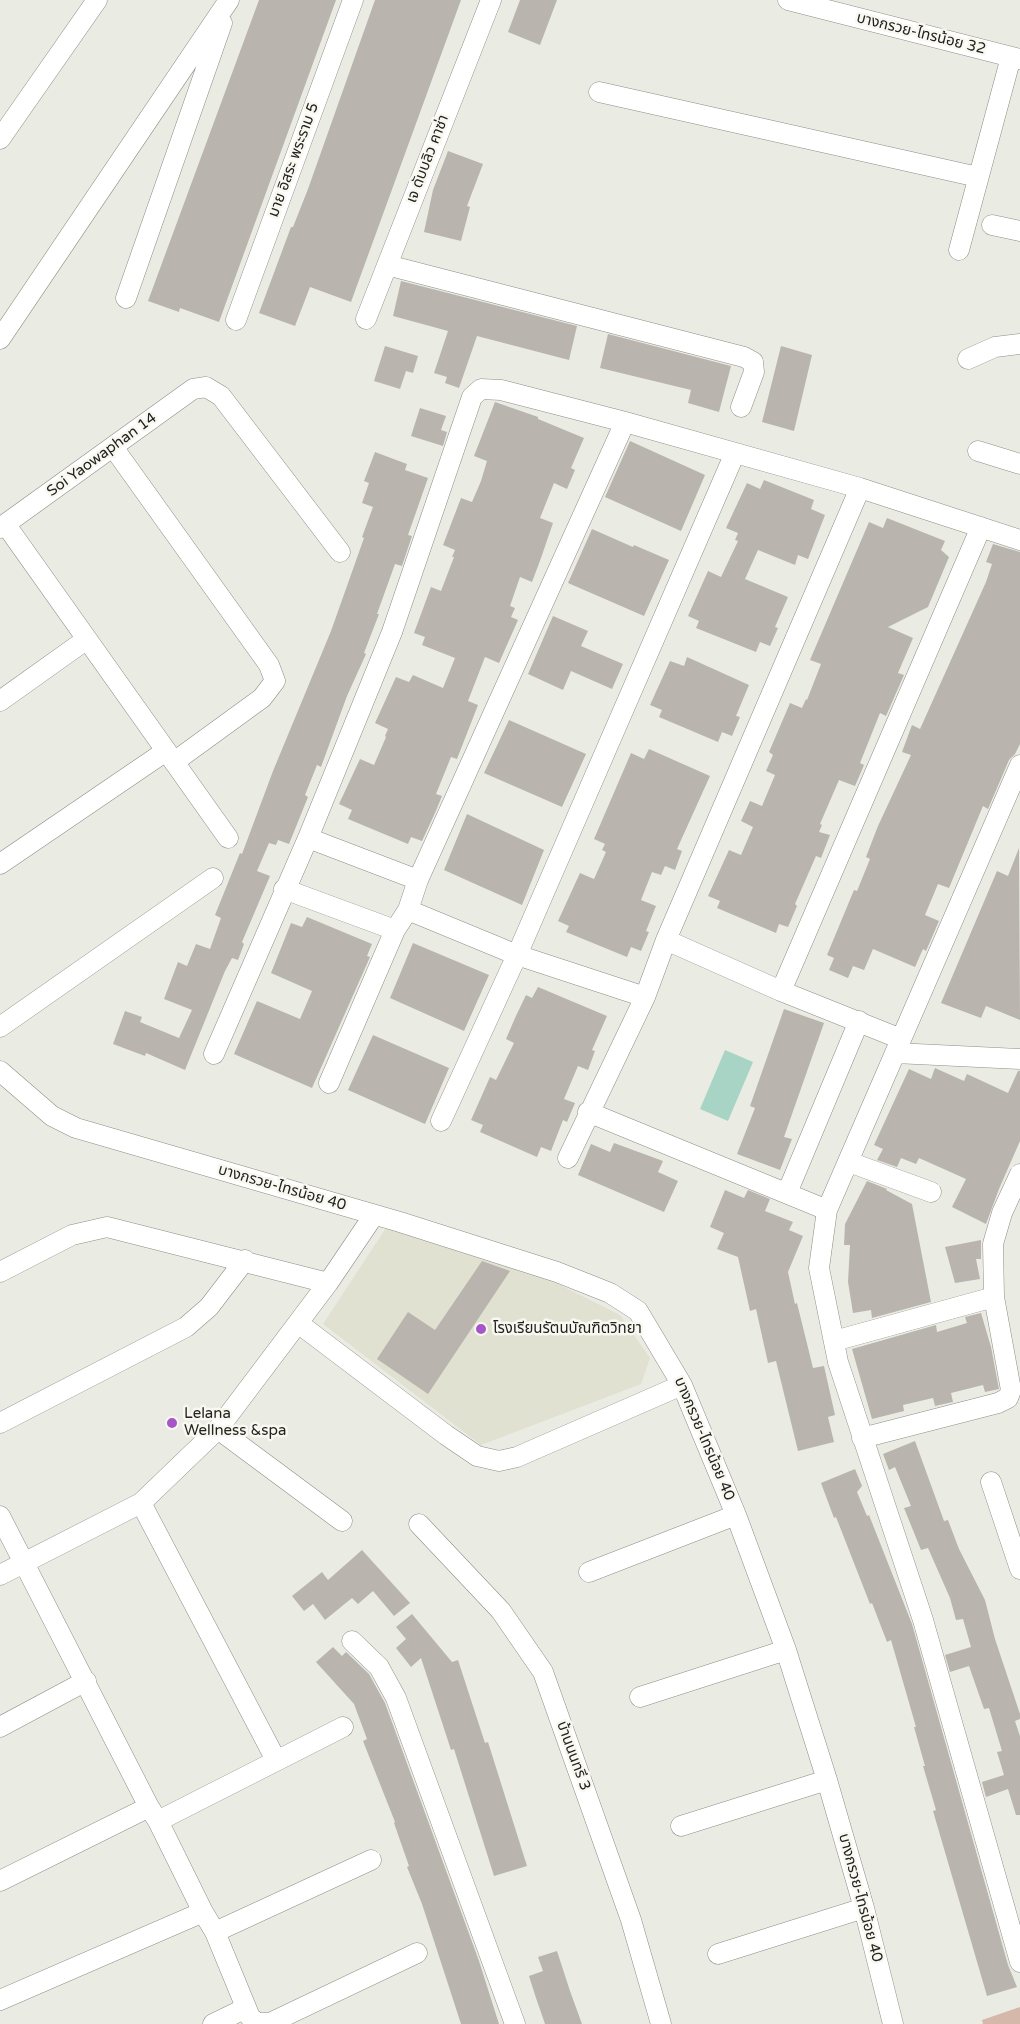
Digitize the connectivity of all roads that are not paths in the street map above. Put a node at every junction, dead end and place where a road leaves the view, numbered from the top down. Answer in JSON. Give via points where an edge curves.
{"nodes":[{"id":1,"x":96,"y":0,"type":"edge"},
{"id":2,"x":229,"y":0,"type":"edge"},
{"id":3,"x":353,"y":0,"type":"edge"},
{"id":4,"x":491,"y":0,"type":"edge"},
{"id":5,"x":788,"y":0,"type":"edge"},
{"id":6,"x":834,"y":6,"type":"edge"},
{"id":7,"x":1015,"y":58,"type":"edge"},
{"id":8,"x":599,"y":92,"type":"dead end"},
{"id":9,"x":0,"y":139,"type":"edge"},
{"id":10,"x":978,"y":177,"type":"junction"},
{"id":11,"x":992,"y":225,"type":"dead end"},
{"id":12,"x":1020,"y":231,"type":"edge"},
{"id":13,"x":959,"y":250,"type":"dead end"},
{"id":14,"x":387,"y":265,"type":"junction"},
{"id":15,"x":126,"y":298,"type":"dead end"},
{"id":16,"x":366,"y":319,"type":"dead end"},
{"id":17,"x":236,"y":320,"type":"dead end"},
{"id":18,"x":0,"y":339,"type":"edge"},
{"id":19,"x":1020,"y":344,"type":"edge"},
{"id":20,"x":968,"y":359,"type":"dead end"},
{"id":21,"x":741,"y":407,"type":"dead end"},
{"id":22,"x":625,"y":422,"type":"junction"},
{"id":23,"x":113,"y":447,"type":"junction"},
{"id":24,"x":978,"y":451,"type":"dead end"},
{"id":25,"x":735,"y":453,"type":"junction"},
{"id":26,"x":1020,"y":465,"type":"edge"},
{"id":27,"x":860,"y":488,"type":"junction"},
{"id":28,"x":3,"y":526,"type":"edge"},
{"id":29,"x":981,"y":527,"type":"junction"},
{"id":30,"x":1020,"y":540,"type":"edge"},
{"id":31,"x":340,"y":552,"type":"dead end"},
{"id":32,"x":87,"y":639,"type":"junction"},
{"id":33,"x":0,"y":701,"type":"edge"},
{"id":34,"x":170,"y":756,"type":"junction"},
{"id":35,"x":1020,"y":765,"type":"edge"},
{"id":36,"x":228,"y":838,"type":"dead end"},
{"id":37,"x":308,"y":838,"type":"junction"},
{"id":38,"x":0,"y":864,"type":"edge"},
{"id":39,"x":213,"y":878,"type":"dead end"},
{"id":40,"x":418,"y":880,"type":"junction"},
{"id":41,"x":284,"y":889,"type":"junction"},
{"id":42,"x":408,"y":910,"type":"junction"},
{"id":43,"x":395,"y":930,"type":"junction"},
{"id":44,"x":666,"y":940,"type":"junction"},
{"id":45,"x":517,"y":955,"type":"junction"},
{"id":46,"x":781,"y":991,"type":"junction"},
{"id":47,"x":645,"y":997,"type":"junction"},
{"id":48,"x":859,"y":1021,"type":"junction"},
{"id":49,"x":0,"y":1027,"type":"edge"},
{"id":50,"x":898,"y":1046,"type":"junction"},
{"id":51,"x":214,"y":1054,"type":"dead end"},
{"id":52,"x":1020,"y":1059,"type":"edge"},
{"id":53,"x":0,"y":1071,"type":"edge"},
{"id":54,"x":329,"y":1083,"type":"dead end"},
{"id":55,"x":588,"y":1112,"type":"junction"},
{"id":56,"x":441,"y":1121,"type":"dead end"},
{"id":57,"x":568,"y":1158,"type":"dead end"},
{"id":58,"x":849,"y":1162,"type":"junction"},
{"id":59,"x":1020,"y":1174,"type":"edge"},
{"id":60,"x":932,"y":1192,"type":"dead end"},
{"id":61,"x":787,"y":1193,"type":"junction"},
{"id":62,"x":827,"y":1210,"type":"junction"},
{"id":63,"x":374,"y":1215,"type":"junction"},
{"id":64,"x":245,"y":1260,"type":"junction"},
{"id":65,"x":0,"y":1272,"type":"edge"},
{"id":66,"x":328,"y":1283,"type":"junction"},
{"id":67,"x":994,"y":1297,"type":"junction"},
{"id":68,"x":298,"y":1323,"type":"junction"},
{"id":69,"x":834,"y":1341,"type":"junction"},
{"id":70,"x":682,"y":1384,"type":"junction"},
{"id":71,"x":0,"y":1423,"type":"edge"},
{"id":72,"x":218,"y":1429,"type":"junction"},
{"id":73,"x":862,"y":1438,"type":"junction"},
{"id":74,"x":991,"y":1482,"type":"dead end"},
{"id":75,"x":141,"y":1503,"type":"junction"},
{"id":76,"x":736,"y":1515,"type":"junction"},
{"id":77,"x":0,"y":1516,"type":"edge"},
{"id":78,"x":342,"y":1521,"type":"dead end"},
{"id":79,"x":419,"y":1524,"type":"dead end"},
{"id":80,"x":24,"y":1562,"type":"junction"},
{"id":81,"x":1020,"y":1569,"type":"edge"},
{"id":82,"x":589,"y":1572,"type":"dead end"},
{"id":83,"x":0,"y":1575,"type":"edge"},
{"id":84,"x":352,"y":1641,"type":"dead end"},
{"id":85,"x":786,"y":1650,"type":"junction"},
{"id":86,"x":86,"y":1681,"type":"junction"},
{"id":87,"x":640,"y":1697,"type":"dead end"},
{"id":88,"x":0,"y":1727,"type":"edge"},
{"id":89,"x":343,"y":1727,"type":"dead end"},
{"id":90,"x":276,"y":1760,"type":"junction"},
{"id":91,"x":827,"y":1780,"type":"junction"},
{"id":92,"x":153,"y":1814,"type":"junction"},
{"id":93,"x":681,"y":1826,"type":"dead end"},
{"id":94,"x":371,"y":1860,"type":"dead end"},
{"id":95,"x":0,"y":1881,"type":"edge"},
{"id":96,"x":864,"y":1908,"type":"junction"},
{"id":97,"x":203,"y":1912,"type":"junction"},
{"id":98,"x":215,"y":1932,"type":"junction"},
{"id":99,"x":417,"y":1953,"type":"dead end"},
{"id":100,"x":718,"y":1954,"type":"dead end"},
{"id":101,"x":1020,"y":1962,"type":"edge"},
{"id":102,"x":0,"y":2000,"type":"edge"},
{"id":103,"x":246,"y":2008,"type":"junction"},
{"id":104,"x":213,"y":2024,"type":"edge"},
{"id":105,"x":515,"y":2024,"type":"edge"},
{"id":106,"x":661,"y":2024,"type":"edge"},
{"id":107,"x":893,"y":2024,"type":"edge"}],
"edges":[{"from":1,"to":9,"type":"street"},
{"from":2,"to":15,"type":"street"},
{"from":2,"to":18,"type":"street"},
{"from":3,"to":17,"type":"street","name":"มาย อิสระ พระราม 5"},
{"from":4,"to":14,"type":"street","name":"เจ ดับบลิว คาซ่า"},
{"from":5,"to":6,"type":"street","name":"บางกรวย-ไทรน้อย 32"},
{"from":6,"to":7,"type":"street","name":"บางกรวย-ไทรน้อย 32"},
{"from":7,"to":10,"type":"street"},
{"from":8,"to":10,"type":"street"},
{"from":10,"to":13,"type":"street"},
{"from":11,"to":12,"type":"street"},
{"from":14,"to":16,"type":"street","name":"เจ ดับบลิว คาซ่า"},
{"from":14,"to":21,"type":"street","via":[[744,357],[753,362],[754,372]]},
{"from":19,"to":20,"type":"street","via":[[995,347]]},
{"from":22,"to":25,"type":"street"},
{"from":22,"to":37,"type":"street","via":[[501,390],[481,388],[472,397],[392,632]]},
{"from":22,"to":40,"type":"street"},
{"from":23,"to":28,"type":"street","name":"Soi Yaowaphan 14"},
{"from":23,"to":31,"type":"street","name":"Soi Yaowaphan 14","via":[[193,389],[206,387],[221,396]]},
{"from":23,"to":34,"type":"street","via":[[269,665],[275,681],[262,698]]},
{"from":24,"to":26,"type":"street"},
{"from":25,"to":27,"type":"street"},
{"from":25,"to":45,"type":"street"},
{"from":27,"to":29,"type":"street"},
{"from":27,"to":44,"type":"street"},
{"from":28,"to":32,"type":"street"},
{"from":29,"to":30,"type":"street"},
{"from":29,"to":46,"type":"street"},
{"from":32,"to":33,"type":"street"},
{"from":32,"to":34,"type":"street"},
{"from":34,"to":36,"type":"street"},
{"from":34,"to":38,"type":"street"},
{"from":35,"to":50,"type":"street"},
{"from":37,"to":40,"type":"street"},
{"from":37,"to":41,"type":"street"},
{"from":39,"to":49,"type":"street"},
{"from":40,"to":42,"type":"street"},
{"from":41,"to":43,"type":"street"},
{"from":41,"to":51,"type":"street"},
{"from":42,"to":43,"type":"street"},
{"from":42,"to":45,"type":"street"},
{"from":43,"to":54,"type":"street"},
{"from":44,"to":46,"type":"street"},
{"from":44,"to":47,"type":"street"},
{"from":45,"to":47,"type":"street"},
{"from":45,"to":56,"type":"street"},
{"from":46,"to":48,"type":"street"},
{"from":47,"to":55,"type":"street"},
{"from":48,"to":50,"type":"street"},
{"from":48,"to":61,"type":"street"},
{"from":50,"to":52,"type":"street"},
{"from":50,"to":58,"type":"street"},
{"from":53,"to":63,"type":"street","name":"บางกรวย-ไทรน้อย 40","via":[[52,1116],[76,1128]]},
{"from":55,"to":57,"type":"street"},
{"from":55,"to":61,"type":"street"},
{"from":58,"to":60,"type":"street"},
{"from":58,"to":62,"type":"street"},
{"from":59,"to":67,"type":"street","via":[[993,1244]]},
{"from":61,"to":62,"type":"street"},
{"from":62,"to":69,"type":"street","via":[[819,1268]]},
{"from":63,"to":66,"type":"street"},
{"from":63,"to":70,"type":"street","name":"บางกรวย-ไทรน้อย 40","via":[[557,1272],[610,1293],[638,1311]]},
{"from":64,"to":65,"type":"street","via":[[107,1227],[72,1235]]},
{"from":64,"to":66,"type":"street"},
{"from":64,"to":71,"type":"street","via":[[208,1307],[186,1327]]},
{"from":66,"to":68,"type":"street"},
{"from":67,"to":69,"type":"street"},
{"from":67,"to":73,"type":"street","via":[[1011,1390],[1008,1398]]},
{"from":68,"to":70,"type":"street","via":[[453,1440],[477,1456],[499,1461],[517,1457]]},
{"from":68,"to":72,"type":"street"},
{"from":69,"to":73,"type":"street"},
{"from":70,"to":76,"type":"street","name":"บางกรวย-ไทรน้อย 40"},
{"from":72,"to":75,"type":"street"},
{"from":72,"to":78,"type":"street"},
{"from":73,"to":101,"type":"street","via":[[923,1620]]},
{"from":74,"to":81,"type":"street"},
{"from":75,"to":80,"type":"street"},
{"from":75,"to":90,"type":"street"},
{"from":76,"to":82,"type":"street"},
{"from":76,"to":85,"type":"street","name":"บางกรวย-ไทรน้อย 40"},
{"from":77,"to":80,"type":"street"},
{"from":79,"to":106,"type":"street","name":"บ้านนนทรี 3","via":[[501,1611],[543,1672],[632,1920]]},
{"from":80,"to":83,"type":"street"},
{"from":80,"to":86,"type":"street"},
{"from":84,"to":105,"type":"street","via":[[379,1668],[396,1698]]},
{"from":85,"to":87,"type":"street"},
{"from":85,"to":91,"type":"street","name":"บางกรวย-ไทรน้อย 40"},
{"from":86,"to":88,"type":"street"},
{"from":86,"to":92,"type":"street"},
{"from":89,"to":90,"type":"street"},
{"from":90,"to":92,"type":"street"},
{"from":91,"to":93,"type":"street"},
{"from":91,"to":96,"type":"street","name":"บางกรวย-ไทรน้อย 40"},
{"from":92,"to":95,"type":"street"},
{"from":92,"to":97,"type":"street"},
{"from":94,"to":98,"type":"street"},
{"from":96,"to":100,"type":"street"},
{"from":96,"to":107,"type":"street","name":"บางกรวย-ไทรน้อย 40"},
{"from":97,"to":98,"type":"street"},
{"from":97,"to":102,"type":"street"},
{"from":98,"to":103,"type":"street"},
{"from":99,"to":103,"type":"street","via":[[270,2023],[257,2023]]},
{"from":103,"to":104,"type":"street"}]}
